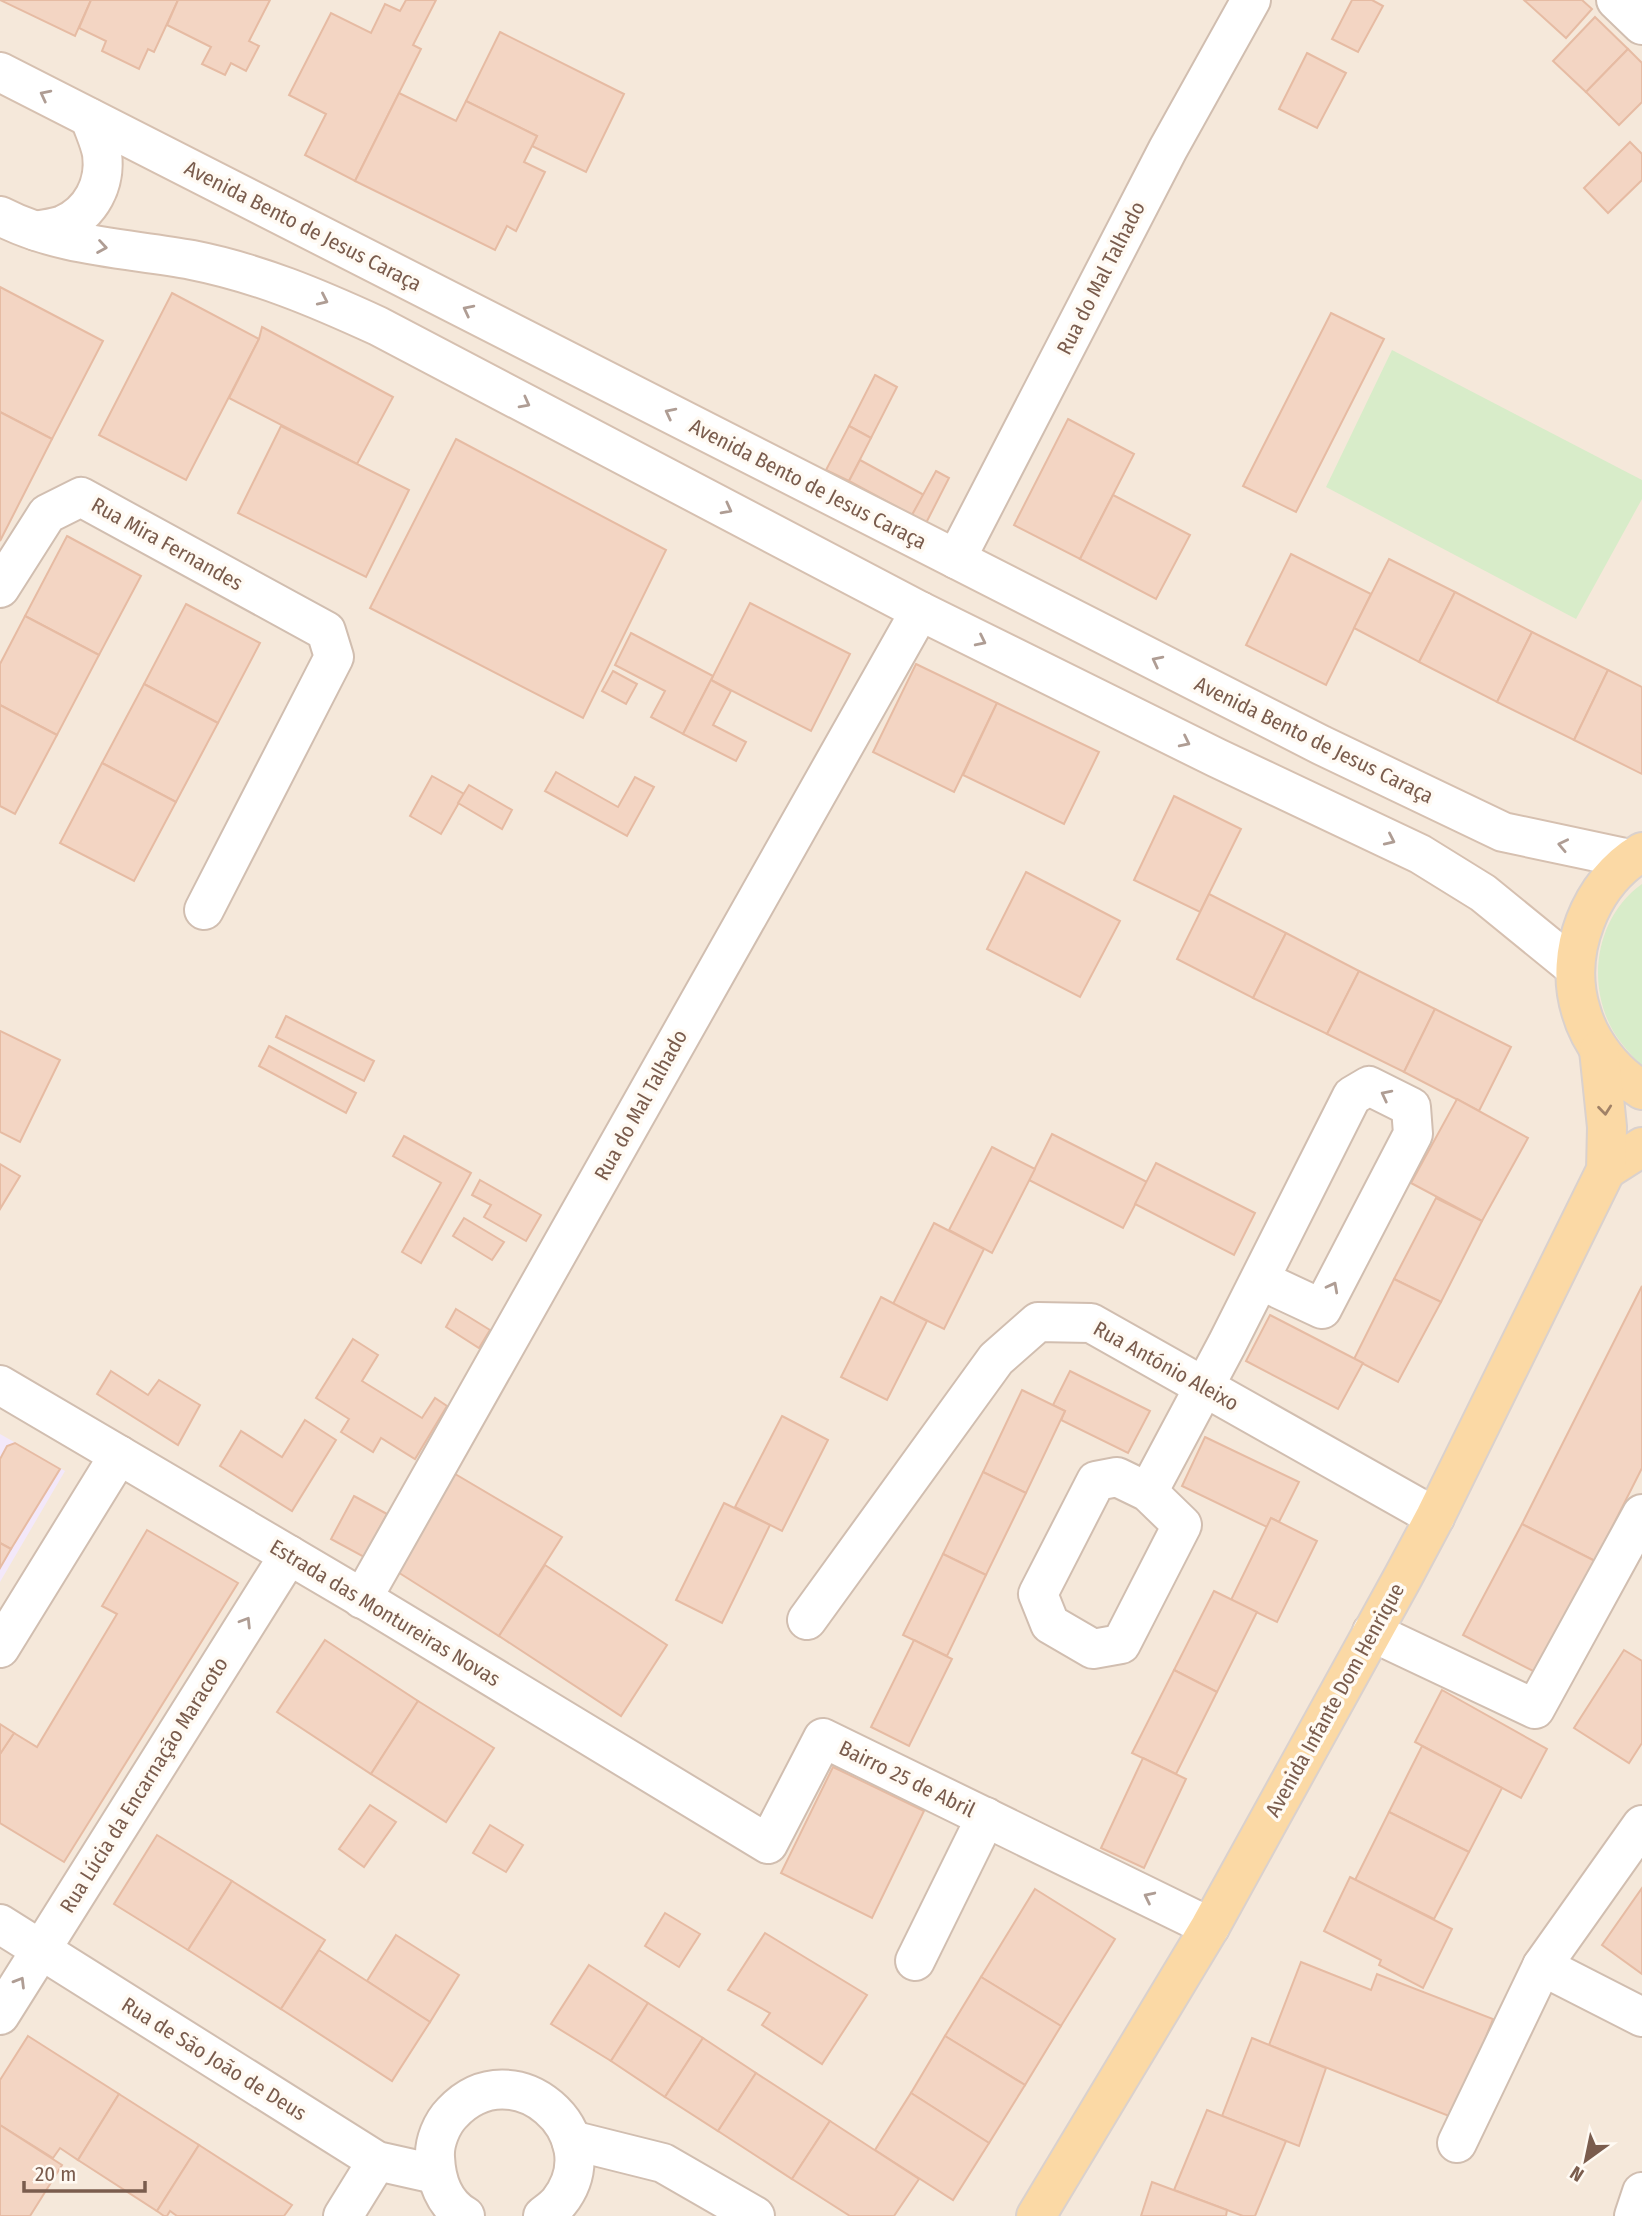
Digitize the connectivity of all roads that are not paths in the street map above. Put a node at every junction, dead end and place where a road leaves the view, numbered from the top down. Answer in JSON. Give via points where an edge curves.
{"nodes":[{"id":1,"x":1251,"y":0,"type":"edge"},
{"id":2,"x":1616,"y":0,"type":"edge"},
{"id":3,"x":1642,"y":25,"type":"edge"},
{"id":4,"x":0,"y":72,"type":"edge"},
{"id":5,"x":90,"y":118,"type":"junction"},
{"id":6,"x":0,"y":216,"type":"edge"},
{"id":7,"x":36,"y":231,"type":"junction"},
{"id":8,"x":956,"y":559,"type":"junction"},
{"id":9,"x":0,"y":588,"type":"edge"},
{"id":10,"x":920,"y":611,"type":"junction"},
{"id":11,"x":1636,"y":856,"type":"edge"},
{"id":12,"x":204,"y":910,"type":"dead end"},
{"id":13,"x":1575,"y":968,"type":"junction"},
{"id":14,"x":1599,"y":1050,"type":"junction"},
{"id":15,"x":1642,"y":1090,"type":"edge"},
{"id":16,"x":1642,"y":1147,"type":"edge"},
{"id":17,"x":1606,"y":1170,"type":"junction"},
{"id":18,"x":1260,"y":1280,"type":"junction"},
{"id":19,"x":0,"y":1385,"type":"edge"},
{"id":20,"x":1205,"y":1387,"type":"junction"},
{"id":21,"x":119,"y":1455,"type":"junction"},
{"id":22,"x":1149,"y":1492,"type":"dead end"},
{"id":23,"x":1642,"y":1514,"type":"edge"},
{"id":24,"x":1435,"y":1517,"type":"junction"},
{"id":25,"x":289,"y":1555,"type":"junction"},
{"id":26,"x":362,"y":1599,"type":"junction"},
{"id":27,"x":807,"y":1620,"type":"dead end"},
{"id":28,"x":1372,"y":1632,"type":"junction"},
{"id":29,"x":0,"y":1648,"type":"edge"},
{"id":30,"x":986,"y":1817,"type":"junction"},
{"id":31,"x":1642,"y":1825,"type":"edge"},
{"id":32,"x":768,"y":1844,"type":"joint"},
{"id":33,"x":0,"y":1924,"type":"edge"},
{"id":34,"x":1210,"y":1927,"type":"junction"},
{"id":35,"x":40,"y":1949,"type":"junction"},
{"id":36,"x":915,"y":1961,"type":"dead end"},
{"id":37,"x":1542,"y":1966,"type":"junction"},
{"id":38,"x":0,"y":2015,"type":"edge"},
{"id":39,"x":1642,"y":2017,"type":"edge"},
{"id":40,"x":571,"y":2140,"type":"junction"},
{"id":41,"x":1457,"y":2143,"type":"dead end"},
{"id":42,"x":377,"y":2161,"type":"junction"},
{"id":43,"x":435,"y":2174,"type":"junction"},
{"id":44,"x":1642,"y":2192,"type":"edge"},
{"id":45,"x":343,"y":2216,"type":"edge"},
{"id":46,"x":465,"y":2216,"type":"edge"},
{"id":47,"x":543,"y":2216,"type":"edge"},
{"id":48,"x":755,"y":2216,"type":"edge"},
{"id":49,"x":1036,"y":2216,"type":"edge"},
{"id":50,"x":1634,"y":2216,"type":"edge"}],
"edges":[{"from":1,"to":8,"type":"street","name":"Rua do Mal Talhado","via":[[1168,149]]},
{"from":2,"to":3,"type":"street"},
{"from":5,"to":4,"type":"street","name":"Avenida Bento de Jesus Caraça","one_way":true},
{"from":5,"to":7,"type":"street","via":[[102,153],[103,176],[96,194],[83,212],[63,225]]},
{"from":8,"to":5,"type":"street","name":"Avenida Bento de Jesus Caraça","one_way":true},
{"from":6,"to":7,"type":"street"},
{"from":7,"to":10,"type":"street","one_way":true,"via":[[72,242],[191,260],[309,294]]},
{"from":11,"to":8,"type":"street","name":"Avenida Bento de Jesus Caraça","one_way":true,"via":[[1503,832]]},
{"from":9,"to":12,"type":"street","name":"Rua Mira Fernandes","via":[[47,514],[82,497],[326,631],[334,657]]},
{"from":10,"to":13,"type":"street","one_way":true,"via":[[1420,854],[1483,893]]},
{"from":10,"to":26,"type":"street","name":"Rua do Mal Talhado"},
{"from":11,"to":13,"type":"main road","via":[[1601,890],[1582,927]]},
{"from":13,"to":14,"type":"main road","via":[[1581,1011]]},
{"from":14,"to":15,"type":"main road","via":[[1625,1080]]},
{"from":14,"to":17,"type":"main road","name":"Avenida Infante Dom Henrique","one_way":true,"via":[[1607,1127]]},
{"from":16,"to":17,"type":"main road"},
{"from":17,"to":24,"type":"main road","name":"Avenida Infante Dom Henrique"},
{"from":18,"to":18,"type":"street","one_way":true,"via":[[1322,1309],[1413,1134],[1411,1107],[1369,1086],[1352,1096]]},
{"from":18,"to":20,"type":"street"},
{"from":19,"to":21,"type":"street","name":"Estrada das Montureiras Novas"},
{"from":20,"to":22,"type":"street"},
{"from":20,"to":24,"type":"street","name":"Rua António Aleixo"},
{"from":20,"to":27,"type":"street","name":"Rua António Aleixo","via":[[1091,1323],[1038,1322],[996,1359]]},
{"from":21,"to":25,"type":"street","name":"Estrada das Montureiras Novas"},
{"from":21,"to":29,"type":"street"},
{"from":23,"to":28,"type":"street","via":[[1535,1709]]},
{"from":24,"to":28,"type":"main road","name":"Avenida Infante Dom Henrique"},
{"from":25,"to":26,"type":"street","name":"Estrada das Montureiras Novas"},
{"from":35,"to":25,"type":"street","name":"Rua Lúcia da Encarnação Maracoto","one_way":true},
{"from":26,"to":32,"type":"street","name":"Estrada das Montureiras Novas"},
{"from":28,"to":34,"type":"main road","name":"Avenida Infante Dom Henrique"},
{"from":30,"to":32,"type":"street","name":"Bairro 25 de Abril","via":[[823,1738]]},
{"from":34,"to":30,"type":"street","name":"Bairro 25 de Abril","one_way":true},
{"from":30,"to":36,"type":"street","name":"Bairro 25 de Abril"},
{"from":31,"to":37,"type":"street"},
{"from":33,"to":35,"type":"street","name":"Rua de São João de Deus"},
{"from":34,"to":49,"type":"main road","name":"Avenida Infante Dom Henrique"},
{"from":38,"to":35,"type":"street","name":"Rua Lúcia da Encarnação Maracoto","one_way":true},
{"from":35,"to":42,"type":"street","name":"Rua de São João de Deus"},
{"from":37,"to":39,"type":"street"},
{"from":37,"to":41,"type":"street"},
{"from":40,"to":43,"type":"street","via":[[556,2112],[537,2097],[506,2088],[482,2092],[462,2102],[445,2120],[434,2149]]},
{"from":40,"to":47,"type":"street","via":[[574,2164],[570,2181],[559,2202]]},
{"from":40,"to":48,"type":"street","via":[[663,2163]]},
{"from":42,"to":43,"type":"street","name":"Rua de São João de Deus"},
{"from":42,"to":45,"type":"street"},
{"from":43,"to":46,"type":"street","via":[[445,2196]]},
{"from":44,"to":50,"type":"street"}]}
